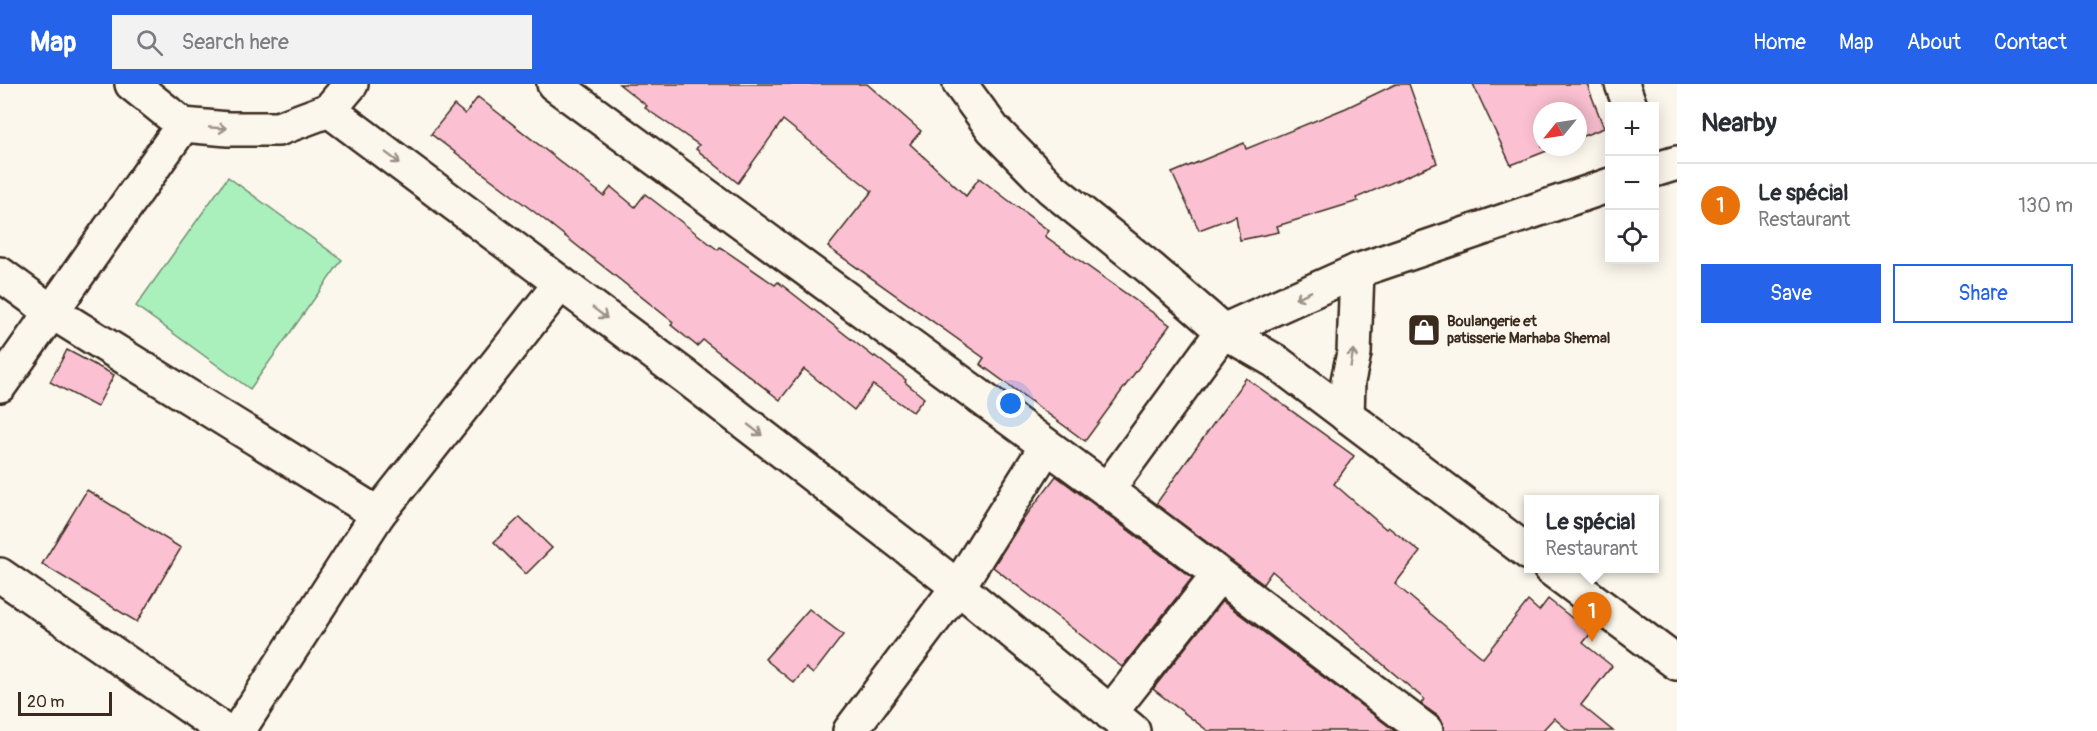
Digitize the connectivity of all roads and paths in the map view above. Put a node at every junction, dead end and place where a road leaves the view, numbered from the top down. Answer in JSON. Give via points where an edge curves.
{"nodes":[{"id":1,"x":132,"y":84,"type":"edge"},
{"id":2,"x":351,"y":84,"type":"edge"},
{"id":3,"x":554,"y":84,"type":"edge"},
{"id":4,"x":960,"y":84,"type":"edge"},
{"id":5,"x":1622,"y":84,"type":"edge"},
{"id":6,"x":1629,"y":102,"type":"edge"},
{"id":7,"x":329,"y":110,"type":"junction"},
{"id":8,"x":183,"y":125,"type":"junction"},
{"id":9,"x":1677,"y":163,"type":"edge"},
{"id":10,"x":1659,"y":168,"type":"edge"},
{"id":11,"x":1605,"y":187,"type":"edge"},
{"id":12,"x":1357,"y":271,"type":"junction"},
{"id":13,"x":0,"y":274,"type":"edge"},
{"id":14,"x":560,"y":284,"type":"junction"},
{"id":15,"x":52,"y":312,"type":"junction"},
{"id":16,"x":1223,"y":331,"type":"junction"},
{"id":17,"x":0,"y":385,"type":"edge"},
{"id":18,"x":1347,"y":416,"type":"junction"},
{"id":19,"x":1046,"y":447,"type":"junction"},
{"id":20,"x":1107,"y":490,"type":"junction"},
{"id":21,"x":378,"y":514,"type":"junction"},
{"id":22,"x":1524,"y":549,"type":"edge"},
{"id":23,"x":1557,"y":573,"type":"edge"},
{"id":24,"x":0,"y":575,"type":"edge"},
{"id":25,"x":1218,"y":576,"type":"junction"},
{"id":26,"x":958,"y":587,"type":"junction"},
{"id":27,"x":1677,"y":663,"type":"edge"},
{"id":28,"x":1121,"y":722,"type":"edge"},
{"id":29,"x":225,"y":731,"type":"edge"},
{"id":30,"x":238,"y":731,"type":"edge"},
{"id":31,"x":850,"y":731,"type":"edge"},
{"id":32,"x":1426,"y":731,"type":"edge"}],
"edges":[{"from":1,"to":8,"type":"street"},
{"from":2,"to":7,"type":"street"},
{"from":3,"to":19,"type":"street"},
{"from":4,"to":16,"type":"street","via":[[993,129],[1051,188]]},
{"from":5,"to":6,"type":"street"},
{"from":8,"to":7,"type":"street","one_way":true,"via":[[278,129]]},
{"from":7,"to":14,"type":"street","one_way":true},
{"from":8,"to":15,"type":"street"},
{"from":9,"to":10,"type":"street"},
{"from":11,"to":12,"type":"street"},
{"from":12,"to":16,"type":"street","one_way":true},
{"from":18,"to":12,"type":"street","one_way":true},
{"from":13,"to":15,"type":"street"},
{"from":14,"to":21,"type":"street"},
{"from":14,"to":26,"type":"street","one_way":true},
{"from":15,"to":17,"type":"street"},
{"from":15,"to":21,"type":"street"},
{"from":16,"to":18,"type":"street","via":[[1275,361]]},
{"from":16,"to":20,"type":"street"},
{"from":18,"to":22,"type":"street"},
{"from":19,"to":20,"type":"street"},
{"from":19,"to":26,"type":"street"},
{"from":20,"to":25,"type":"street"},
{"from":21,"to":30,"type":"street"},
{"from":23,"to":27,"type":"street"},
{"from":24,"to":29,"type":"street"},
{"from":25,"to":28,"type":"street"},
{"from":25,"to":32,"type":"street"},
{"from":26,"to":28,"type":"street"},
{"from":26,"to":31,"type":"street"}]}
